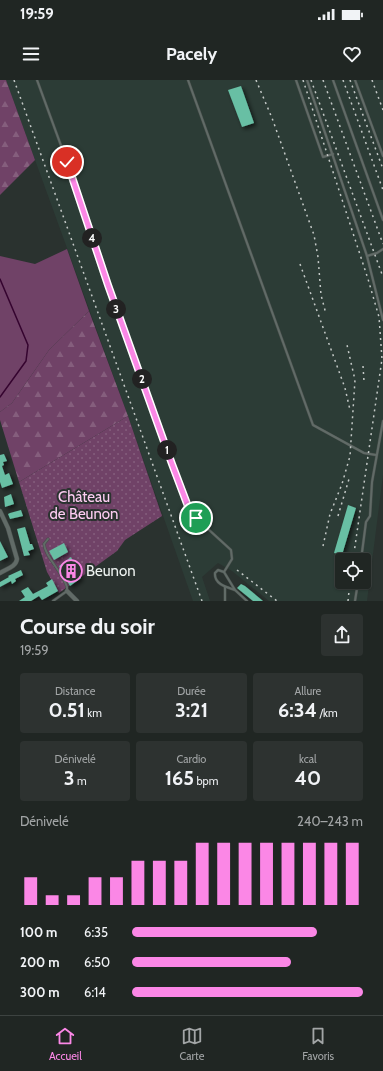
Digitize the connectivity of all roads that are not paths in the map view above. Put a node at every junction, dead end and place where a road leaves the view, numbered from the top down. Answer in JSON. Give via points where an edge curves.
{"nodes":[{"id":1,"x":37,"y":80,"type":"edge"},
{"id":2,"x":188,"y":80,"type":"edge"},
{"id":3,"x":296,"y":80,"type":"edge"},
{"id":4,"x":307,"y":80,"type":"edge"},
{"id":5,"x":333,"y":80,"type":"edge"},
{"id":6,"x":355,"y":80,"type":"edge"},
{"id":7,"x":333,"y":154,"type":"junction"},
{"id":8,"x":383,"y":156,"type":"edge"},
{"id":9,"x":383,"y":220,"type":"edge"},
{"id":10,"x":383,"y":249,"type":"edge"},
{"id":11,"x":367,"y":256,"type":"junction"},
{"id":12,"x":383,"y":320,"type":"edge"},
{"id":13,"x":383,"y":422,"type":"edge"},
{"id":14,"x":376,"y":455,"type":"junction"},
{"id":15,"x":0,"y":511,"type":"edge"},
{"id":16,"x":48,"y":539,"type":"dead end"},
{"id":17,"x":362,"y":553,"type":"edge"},
{"id":18,"x":0,"y":572,"type":"edge"},
{"id":19,"x":224,"y":572,"type":"junction"},
{"id":20,"x":225,"y":587,"type":"junction"},
{"id":21,"x":357,"y":589,"type":"edge"},
{"id":22,"x":235,"y":590,"type":"junction"},
{"id":23,"x":67,"y":591,"type":"junction"},
{"id":24,"x":53,"y":601,"type":"edge"},
{"id":25,"x":77,"y":601,"type":"edge"},
{"id":26,"x":225,"y":601,"type":"edge"},
{"id":27,"x":248,"y":601,"type":"edge"},
{"id":28,"x":355,"y":601,"type":"edge"}],
"edges":[{"from":1,"to":19,"type":"lane","via":[[189,509],[231,550],[232,559]]},
{"from":2,"to":14,"type":"lane","via":[[313,425],[364,453]]},
{"from":3,"to":7,"type":"lane","via":[[323,157]]},
{"from":4,"to":7,"type":"lane"},
{"from":5,"to":9,"type":"lane"},
{"from":6,"to":8,"type":"lane"},
{"from":7,"to":11,"type":"lane"},
{"from":10,"to":11,"type":"lane"},
{"from":11,"to":12,"type":"lane"},
{"from":13,"to":14,"type":"lane"},
{"from":14,"to":17,"type":"lane","via":[[370,493],[370,516],[366,522]]},
{"from":15,"to":18,"type":"street","via":[[17,559],[12,566]]},
{"from":16,"to":23,"type":"lane","via":[[44,548],[65,580]]},
{"from":19,"to":20,"type":"lane","via":[[218,570],[214,577]]},
{"from":19,"to":22,"type":"lane"},
{"from":20,"to":22,"type":"lane"},
{"from":20,"to":26,"type":"lane"},
{"from":21,"to":28,"type":"lane"},
{"from":22,"to":27,"type":"lane"},
{"from":23,"to":24,"type":"lane"},
{"from":23,"to":25,"type":"street"}]}
